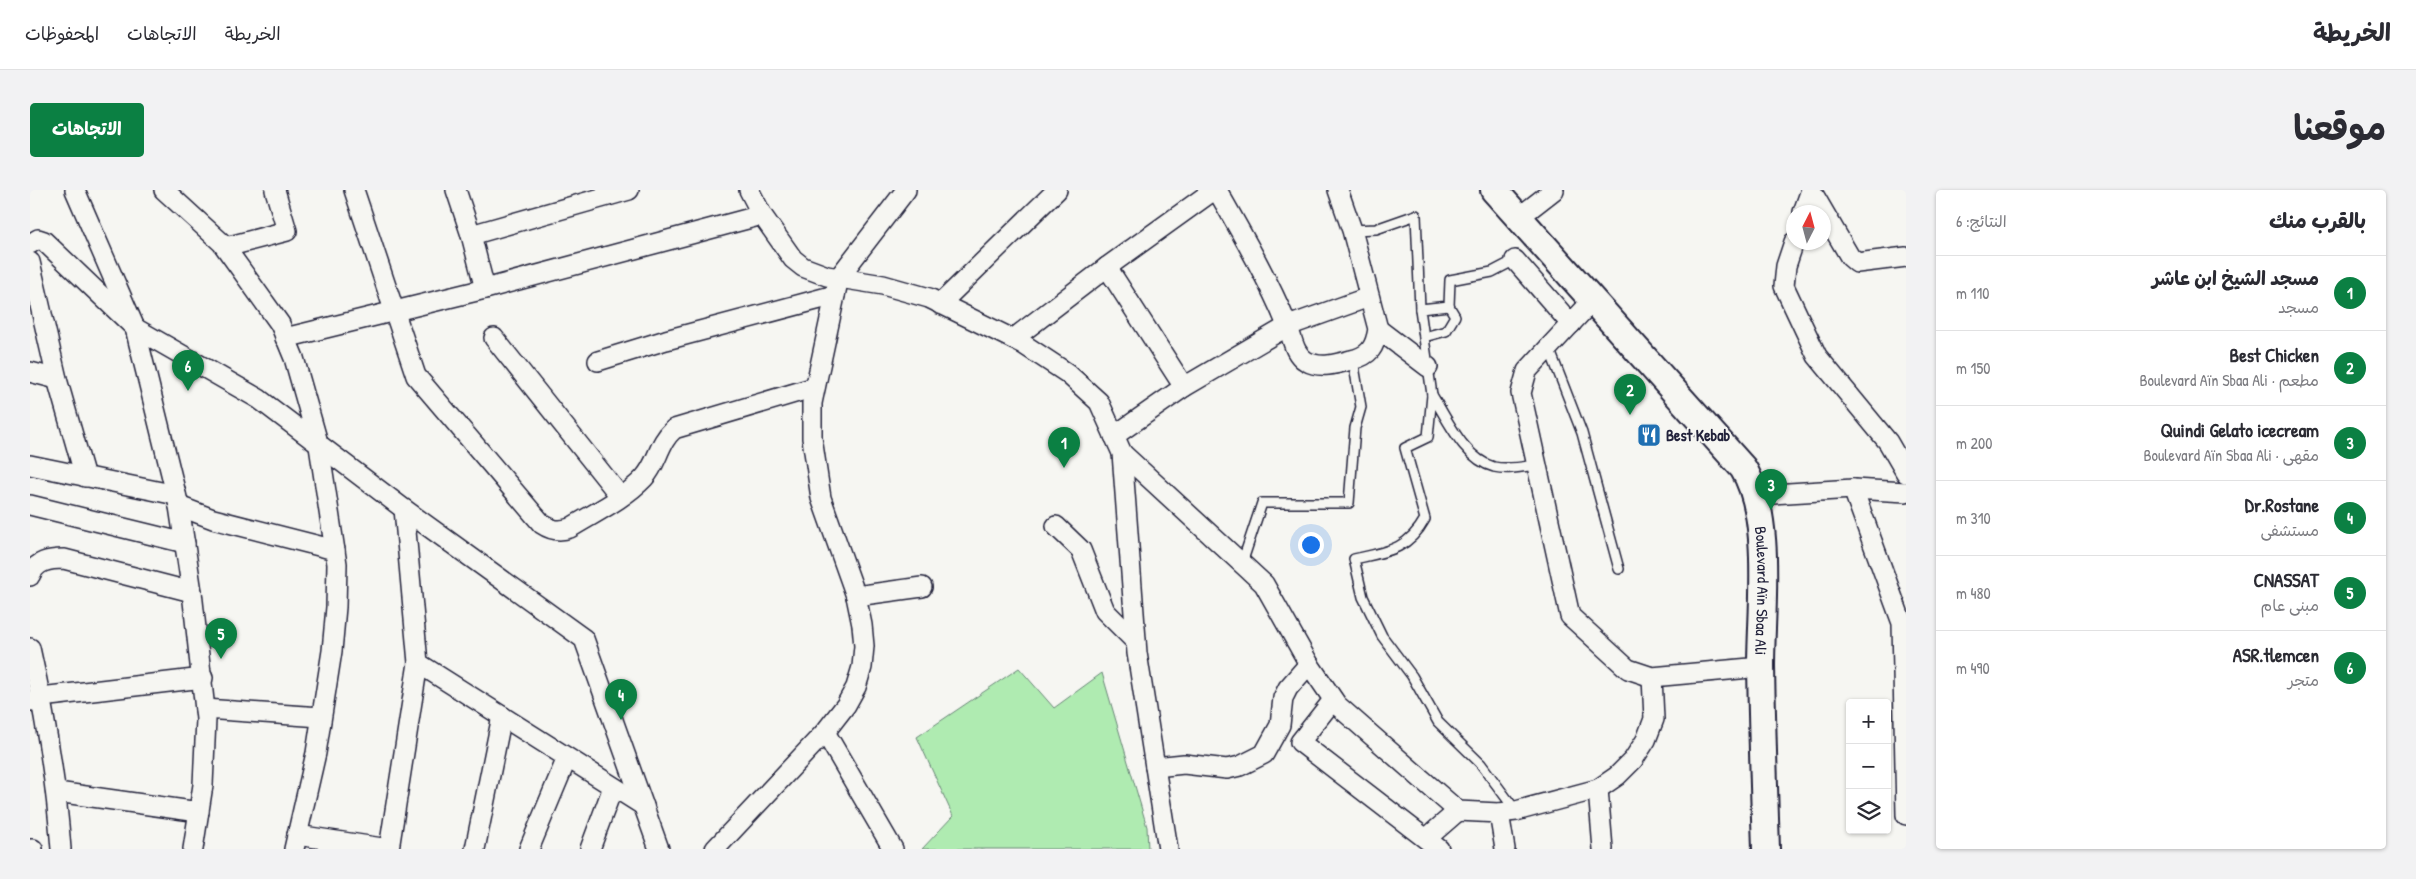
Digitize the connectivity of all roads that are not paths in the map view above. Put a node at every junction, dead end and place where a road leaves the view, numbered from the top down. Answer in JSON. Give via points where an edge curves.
{"nodes":[{"id":1,"x":75,"y":190,"type":"edge"},
{"id":2,"x":164,"y":190,"type":"edge"},
{"id":3,"x":275,"y":190,"type":"edge"},
{"id":4,"x":354,"y":190,"type":"edge"},
{"id":5,"x":456,"y":190,"type":"edge"},
{"id":6,"x":628,"y":190,"type":"edge"},
{"id":7,"x":748,"y":190,"type":"edge"},
{"id":8,"x":906,"y":190,"type":"edge"},
{"id":9,"x":1057,"y":190,"type":"edge"},
{"id":10,"x":1215,"y":190,"type":"edge"},
{"id":11,"x":1338,"y":190,"type":"edge"},
{"id":12,"x":1494,"y":190,"type":"edge"},
{"id":13,"x":1554,"y":190,"type":"edge"},
{"id":14,"x":1806,"y":205,"type":"edge"},
{"id":15,"x":1820,"y":205,"type":"edge"},
{"id":16,"x":762,"y":215,"type":"junction"},
{"id":17,"x":1518,"y":218,"type":"junction"},
{"id":18,"x":1831,"y":224,"type":"edge"},
{"id":19,"x":1352,"y":230,"type":"junction"},
{"id":20,"x":471,"y":235,"type":"junction"},
{"id":21,"x":30,"y":244,"type":"edge"},
{"id":22,"x":226,"y":247,"type":"junction"},
{"id":23,"x":1791,"y":250,"type":"edge"},
{"id":24,"x":1906,"y":257,"type":"edge"},
{"id":25,"x":1515,"y":260,"type":"joint"},
{"id":26,"x":30,"y":262,"type":"edge"},
{"id":27,"x":1106,"y":267,"type":"junction"},
{"id":28,"x":837,"y":286,"type":"junction"},
{"id":29,"x":485,"y":289,"type":"junction"},
{"id":30,"x":34,"y":296,"type":"edge"},
{"id":31,"x":1369,"y":297,"type":"junction"},
{"id":32,"x":1593,"y":300,"type":"junction"},
{"id":33,"x":940,"y":304,"type":"junction"},
{"id":34,"x":1449,"y":306,"type":"junction"},
{"id":35,"x":1420,"y":309,"type":"junction"},
{"id":36,"x":396,"y":311,"type":"junction"},
{"id":37,"x":1571,"y":324,"type":"junction"},
{"id":38,"x":1288,"y":326,"type":"junction"},
{"id":39,"x":135,"y":328,"type":"junction"},
{"id":40,"x":1378,"y":329,"type":"junction"},
{"id":41,"x":286,"y":338,"type":"junction"},
{"id":42,"x":494,"y":338,"type":"dead end"},
{"id":43,"x":1424,"y":338,"type":"junction"},
{"id":44,"x":1013,"y":339,"type":"junction"},
{"id":45,"x":1549,"y":348,"type":"junction"},
{"id":46,"x":1353,"y":360,"type":"junction"},
{"id":47,"x":598,"y":362,"type":"dead end"},
{"id":48,"x":1428,"y":367,"type":"junction"},
{"id":49,"x":30,"y":372,"type":"edge"},
{"id":50,"x":57,"y":379,"type":"junction"},
{"id":51,"x":815,"y":387,"type":"junction"},
{"id":52,"x":1184,"y":387,"type":"junction"},
{"id":53,"x":1432,"y":395,"type":"junction"},
{"id":54,"x":1118,"y":444,"type":"junction"},
{"id":55,"x":319,"y":446,"type":"junction"},
{"id":56,"x":30,"y":465,"type":"edge"},
{"id":57,"x":1536,"y":465,"type":"junction"},
{"id":58,"x":1906,"y":473,"type":"edge"},
{"id":59,"x":85,"y":477,"type":"junction"},
{"id":60,"x":1853,"y":489,"type":"junction"},
{"id":61,"x":1906,"y":492,"type":"edge"},
{"id":62,"x":620,"y":496,"type":"junction"},
{"id":63,"x":1756,"y":496,"type":"junction"},
{"id":64,"x":178,"y":500,"type":"junction"},
{"id":65,"x":30,"y":505,"type":"edge"},
{"id":66,"x":404,"y":510,"type":"junction"},
{"id":67,"x":1056,"y":526,"type":"dead end"},
{"id":68,"x":185,"y":543,"type":"junction"},
{"id":69,"x":335,"y":550,"type":"junction"},
{"id":70,"x":1242,"y":563,"type":"junction"},
{"id":71,"x":1620,"y":569,"type":"dead end"},
{"id":72,"x":30,"y":576,"type":"edge"},
{"id":73,"x":922,"y":586,"type":"dead end"},
{"id":74,"x":192,"y":592,"type":"junction"},
{"id":75,"x":856,"y":596,"type":"junction"},
{"id":76,"x":1136,"y":642,"type":"junction"},
{"id":77,"x":30,"y":648,"type":"edge"},
{"id":78,"x":418,"y":663,"type":"junction"},
{"id":79,"x":1309,"y":664,"type":"junction"},
{"id":80,"x":1761,"y":667,"type":"junction"},
{"id":81,"x":1652,"y":677,"type":"junction"},
{"id":82,"x":203,"y":678,"type":"junction"},
{"id":83,"x":36,"y":699,"type":"edge"},
{"id":84,"x":1333,"y":700,"type":"junction"},
{"id":85,"x":1904,"y":701,"type":"edge"},
{"id":86,"x":205,"y":709,"type":"junction"},
{"id":87,"x":502,"y":716,"type":"junction"},
{"id":88,"x":321,"y":718,"type":"junction"},
{"id":89,"x":825,"y":732,"type":"junction"},
{"id":90,"x":567,"y":758,"type":"junction"},
{"id":91,"x":1156,"y":767,"type":"junction"},
{"id":92,"x":613,"y":787,"type":"junction"},
{"id":93,"x":1598,"y":789,"type":"junction"},
{"id":94,"x":57,"y":792,"type":"junction"},
{"id":95,"x":644,"y":806,"type":"junction"},
{"id":96,"x":1458,"y":811,"type":"junction"},
{"id":97,"x":199,"y":812,"type":"junction"},
{"id":98,"x":1507,"y":812,"type":"junction"},
{"id":99,"x":1906,"y":815,"type":"edge"},
{"id":100,"x":295,"y":842,"type":"edge"},
{"id":101,"x":1433,"y":844,"type":"edge"},
{"id":102,"x":61,"y":849,"type":"edge"},
{"id":103,"x":193,"y":849,"type":"edge"},
{"id":104,"x":389,"y":849,"type":"edge"},
{"id":105,"x":475,"y":849,"type":"edge"},
{"id":106,"x":529,"y":849,"type":"edge"},
{"id":107,"x":590,"y":849,"type":"edge"},
{"id":108,"x":659,"y":849,"type":"edge"},
{"id":109,"x":715,"y":849,"type":"edge"},
{"id":110,"x":893,"y":849,"type":"edge"},
{"id":111,"x":1168,"y":849,"type":"edge"},
{"id":112,"x":1506,"y":849,"type":"edge"},
{"id":113,"x":1603,"y":849,"type":"edge"},
{"id":114,"x":1766,"y":849,"type":"edge"}],
"edges":[{"from":1,"to":39,"type":"street"},
{"from":2,"to":22,"type":"street"},
{"from":3,"to":22,"type":"street","via":[[287,231]]},
{"from":4,"to":36,"type":"street"},
{"from":5,"to":20,"type":"street"},
{"from":6,"to":20,"type":"street"},
{"from":7,"to":16,"type":"street"},
{"from":8,"to":28,"type":"street"},
{"from":9,"to":33,"type":"street"},
{"from":10,"to":27,"type":"street"},
{"from":10,"to":38,"type":"street","via":[[1250,248]]},
{"from":11,"to":19,"type":"street"},
{"from":12,"to":17,"type":"main road","name":"Boulevard Aïn Sbaa Ali"},
{"from":13,"to":17,"type":"street"},
{"from":14,"to":15,"type":"street","via":[[1811,190]]},
{"from":16,"to":28,"type":"street","via":[[793,259]]},
{"from":16,"to":29,"type":"street"},
{"from":17,"to":32,"type":"main road","name":"Boulevard Aïn Sbaa Ali"},
{"from":18,"to":24,"type":"street","via":[[1857,263]]},
{"from":19,"to":31,"type":"street"},
{"from":19,"to":35,"type":"lane","via":[[1376,229],[1416,215]]},
{"from":20,"to":29,"type":"street"},
{"from":21,"to":39,"type":"street","via":[[38,239],[44,241]]},
{"from":22,"to":41,"type":"street","via":[[261,295]]},
{"from":23,"to":58,"type":"street","via":[[1784,286],[1818,356],[1888,442]]},
{"from":25,"to":34,"type":"lane","via":[[1492,272],[1450,280]]},
{"from":25,"to":37,"type":"street"},
{"from":26,"to":30,"type":"street"},
{"from":27,"to":44,"type":"street"},
{"from":27,"to":52,"type":"street"},
{"from":28,"to":33,"type":"street","via":[[883,285]]},
{"from":28,"to":47,"type":"street"},
{"from":28,"to":51,"type":"street"},
{"from":29,"to":36,"type":"street"},
{"from":30,"to":50,"type":"street"},
{"from":31,"to":38,"type":"street"},
{"from":31,"to":40,"type":"street"},
{"from":32,"to":37,"type":"street"},
{"from":32,"to":63,"type":"main road","name":"Boulevard Aïn Sbaa Ali","via":[[1743,468]]},
{"from":33,"to":44,"type":"street"},
{"from":34,"to":35,"type":"lane"},
{"from":34,"to":43,"type":"lane","via":[[1454,316],[1446,331]]},
{"from":35,"to":43,"type":"lane"},
{"from":36,"to":41,"type":"street"},
{"from":36,"to":62,"type":"street","via":[[416,376],[542,524],[550,529],[565,530]]},
{"from":37,"to":45,"type":"street"},
{"from":38,"to":46,"type":"street","via":[[1295,351],[1306,361],[1321,366]]},
{"from":38,"to":52,"type":"street"},
{"from":39,"to":55,"type":"street","via":[[259,399]]},
{"from":39,"to":64,"type":"street"},
{"from":40,"to":46,"type":"street","via":[[1376,344],[1368,353]]},
{"from":40,"to":48,"type":"street"},
{"from":41,"to":55,"type":"street"},
{"from":42,"to":62,"type":"street"},
{"from":43,"to":48,"type":"lane"},
{"from":44,"to":54,"type":"street","via":[[1067,373],[1099,402]]},
{"from":45,"to":57,"type":"street","via":[[1527,371],[1522,386],[1522,401]]},
{"from":45,"to":71,"type":"lane","via":[[1582,433]]},
{"from":46,"to":70,"type":"lane","via":[[1361,407],[1355,428],[1349,503],[1262,503]]},
{"from":48,"to":53,"type":"lane"},
{"from":49,"to":50,"type":"street"},
{"from":50,"to":59,"type":"street"},
{"from":51,"to":62,"type":"street","via":[[674,429],[662,441],[652,468],[644,478]]},
{"from":51,"to":75,"type":"street","via":[[812,438],[821,498]]},
{"from":52,"to":54,"type":"street"},
{"from":53,"to":57,"type":"lane","via":[[1465,446],[1480,460],[1494,467]]},
{"from":53,"to":98,"type":"lane","via":[[1428,437],[1405,448],[1425,519],[1416,535],[1392,550],[1354,559],[1363,597],[1382,636],[1412,676],[1438,722],[1482,764]]},
{"from":54,"to":70,"type":"street"},
{"from":54,"to":76,"type":"street"},
{"from":55,"to":66,"type":"street"},
{"from":55,"to":69,"type":"street"},
{"from":56,"to":59,"type":"street"},
{"from":57,"to":81,"type":"street","via":[[1570,616],[1628,669]]},
{"from":59,"to":64,"type":"street"},
{"from":60,"to":61,"type":"street"},
{"from":60,"to":63,"type":"street"},
{"from":60,"to":85,"type":"street","via":[[1902,623]]},
{"from":63,"to":80,"type":"main road","name":"Boulevard Aïn Sbaa Ali","via":[[1762,532]]},
{"from":64,"to":68,"type":"street"},
{"from":64,"to":69,"type":"street","via":[[213,519]]},
{"from":65,"to":68,"type":"street"},
{"from":66,"to":78,"type":"street"},
{"from":66,"to":95,"type":"street","via":[[584,639]]},
{"from":67,"to":76,"type":"street","via":[[1081,550],[1105,611]]},
{"from":68,"to":74,"type":"street"},
{"from":69,"to":88,"type":"street","via":[[336,607]]},
{"from":70,"to":79,"type":"street","via":[[1264,584]]},
{"from":72,"to":74,"type":"street","via":[[38,564],[64,559]]},
{"from":73,"to":75,"type":"street"},
{"from":74,"to":82,"type":"street"},
{"from":75,"to":89,"type":"street","via":[[864,639],[862,667],[846,705]]},
{"from":76,"to":91,"type":"street"},
{"from":77,"to":83,"type":"street"},
{"from":78,"to":87,"type":"street"},
{"from":78,"to":104,"type":"street"},
{"from":79,"to":84,"type":"street"},
{"from":79,"to":91,"type":"street","via":[[1283,698],[1280,725],[1264,754],[1227,769],[1184,764]]},
{"from":80,"to":81,"type":"street"},
{"from":80,"to":114,"type":"main road","name":"Boulevard Aïn Sbaa Ali"},
{"from":81,"to":93,"type":"street","via":[[1654,719],[1646,740],[1633,760]]},
{"from":82,"to":83,"type":"street"},
{"from":82,"to":86,"type":"street"},
{"from":83,"to":94,"type":"street"},
{"from":84,"to":96,"type":"street"},
{"from":84,"to":101,"type":"street","via":[[1300,742]]},
{"from":85,"to":99,"type":"street"},
{"from":86,"to":88,"type":"street"},
{"from":86,"to":97,"type":"street"},
{"from":87,"to":90,"type":"street"},
{"from":87,"to":105,"type":"street"},
{"from":88,"to":100,"type":"street"},
{"from":89,"to":109,"type":"street"},
{"from":89,"to":110,"type":"street"},
{"from":90,"to":92,"type":"street"},
{"from":90,"to":106,"type":"street"},
{"from":91,"to":111,"type":"street"},
{"from":92,"to":95,"type":"street"},
{"from":92,"to":107,"type":"street"},
{"from":93,"to":98,"type":"street"},
{"from":93,"to":113,"type":"street"},
{"from":94,"to":97,"type":"street"},
{"from":94,"to":102,"type":"street"},
{"from":95,"to":108,"type":"street"},
{"from":96,"to":98,"type":"street"},
{"from":96,"to":101,"type":"street"},
{"from":97,"to":103,"type":"street"},
{"from":98,"to":112,"type":"street"},
{"from":100,"to":104,"type":"street"}]}
